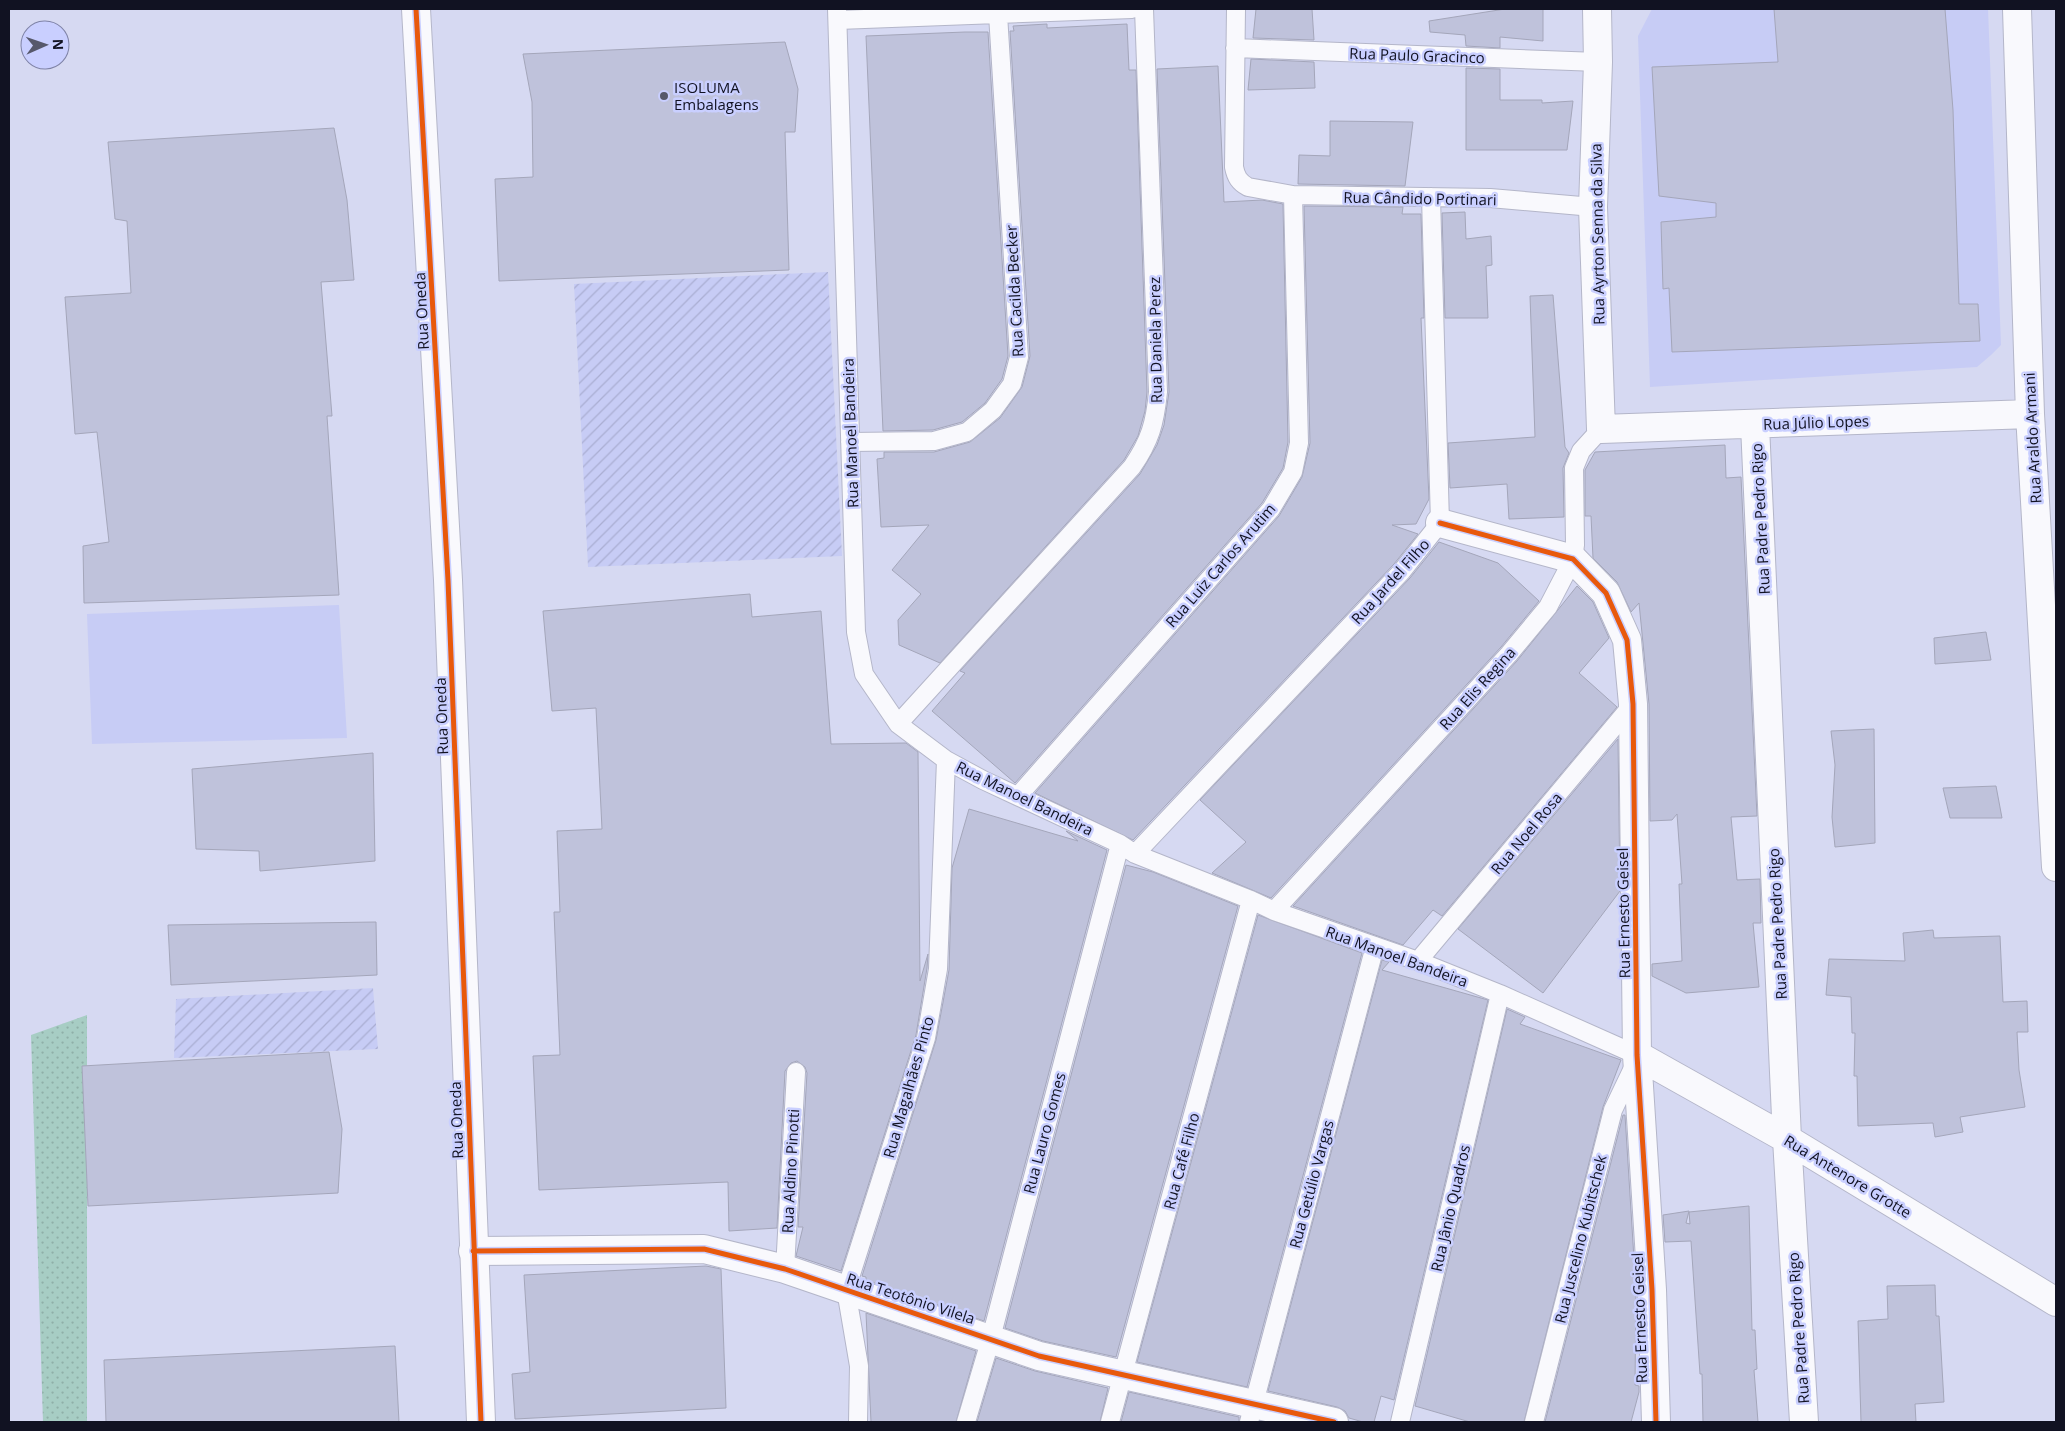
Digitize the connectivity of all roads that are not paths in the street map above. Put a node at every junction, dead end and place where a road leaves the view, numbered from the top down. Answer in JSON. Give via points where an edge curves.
{"nodes":[{"id":1,"x":416,"y":9,"type":"edge"},
{"id":2,"x":1132,"y":9,"type":"edge"},
{"id":3,"x":1144,"y":9,"type":"edge"},
{"id":4,"x":1236,"y":9,"type":"edge"},
{"id":5,"x":1597,"y":9,"type":"edge"},
{"id":6,"x":2017,"y":9,"type":"edge"},
{"id":7,"x":838,"y":14,"type":"edge"},
{"id":8,"x":998,"y":14,"type":"junction"},
{"id":9,"x":1235,"y":48,"type":"junction"},
{"id":10,"x":1598,"y":62,"type":"junction"},
{"id":11,"x":1293,"y":195,"type":"junction"},
{"id":12,"x":1431,"y":197,"type":"junction"},
{"id":13,"x":1593,"y":207,"type":"junction"},
{"id":14,"x":2030,"y":414,"type":"junction"},
{"id":15,"x":1755,"y":425,"type":"junction"},
{"id":16,"x":1601,"y":429,"type":"junction"},
{"id":17,"x":850,"y":442,"type":"junction"},
{"id":18,"x":1440,"y":523,"type":"junction"},
{"id":19,"x":1573,"y":559,"type":"junction"},
{"id":20,"x":1633,"y":704,"type":"junction"},
{"id":21,"x":898,"y":724,"type":"junction"},
{"id":22,"x":946,"y":760,"type":"junction"},
{"id":23,"x":1018,"y":796,"type":"junction"},
{"id":24,"x":2056,"y":834,"type":"edge"},
{"id":25,"x":1128,"y":849,"type":"junction"},
{"id":26,"x":2056,"y":867,"type":"edge"},
{"id":27,"x":1251,"y":900,"type":"junction"},
{"id":28,"x":1274,"y":911,"type":"junction"},
{"id":29,"x":1375,"y":946,"type":"junction"},
{"id":30,"x":1418,"y":961,"type":"junction"},
{"id":31,"x":1500,"y":994,"type":"junction"},
{"id":32,"x":1637,"y":1057,"type":"junction"},
{"id":33,"x":796,"y":1072,"type":"dead end"},
{"id":34,"x":1787,"y":1139,"type":"junction"},
{"id":35,"x":473,"y":1251,"type":"junction"},
{"id":36,"x":785,"y":1269,"type":"junction"},
{"id":37,"x":846,"y":1290,"type":"junction"},
{"id":38,"x":2056,"y":1302,"type":"edge"},
{"id":39,"x":991,"y":1338,"type":"junction"},
{"id":40,"x":1123,"y":1376,"type":"junction"},
{"id":41,"x":1251,"y":1413,"type":"edge"},
{"id":42,"x":481,"y":1422,"type":"edge"},
{"id":43,"x":858,"y":1422,"type":"edge"},
{"id":44,"x":966,"y":1422,"type":"edge"},
{"id":45,"x":1110,"y":1422,"type":"edge"},
{"id":46,"x":1334,"y":1422,"type":"edge"},
{"id":47,"x":1400,"y":1422,"type":"edge"},
{"id":48,"x":1534,"y":1422,"type":"edge"},
{"id":49,"x":1656,"y":1422,"type":"edge"},
{"id":50,"x":1804,"y":1422,"type":"edge"}],
"edges":[{"from":1,"to":35,"type":"street","name":"Rua Oneda","via":[[448,580]]},
{"from":2,"to":8,"type":"lane"},
{"from":3,"to":21,"type":"lane","name":"Rua Daniela Perez","via":[[1158,392],[1155,424],[1145,449],[1132,467]]},
{"from":4,"to":9,"type":"lane"},
{"from":5,"to":10,"type":"street","name":"Rua Ayrton Senna da Silva"},
{"from":6,"to":14,"type":"street","name":"Rua Araldo Armani"},
{"from":7,"to":8,"type":"lane"},
{"from":7,"to":17,"type":"lane","name":"Rua Manoel Bandeira"},
{"from":8,"to":17,"type":"lane","name":"Rua Cacilda Becker","via":[[1019,356],[1012,384],[993,410],[967,432],[934,442]]},
{"from":9,"to":10,"type":"lane","name":"Rua Paulo Gracinco"},
{"from":9,"to":11,"type":"lane","name":"Rua Cândido Portinari","via":[[1236,177],[1248,187]]},
{"from":10,"to":13,"type":"street","name":"Rua Ayrton Senna da Silva"},
{"from":11,"to":12,"type":"lane","name":"Rua Cândido Portinari"},
{"from":11,"to":23,"type":"lane","name":"Rua Luiz Carlos Arutim","via":[[1300,443],[1294,472],[1271,510]]},
{"from":12,"to":13,"type":"lane","name":"Rua Cândido Portinari","via":[[1490,198]]},
{"from":12,"to":18,"type":"lane"},
{"from":13,"to":16,"type":"street","name":"Rua Ayrton Senna da Silva"},
{"from":14,"to":15,"type":"street","name":"Rua Júlio Lopes"},
{"from":14,"to":24,"type":"street","name":"Rua Araldo Armani"},
{"from":15,"to":16,"type":"street","name":"Rua Júlio Lopes"},
{"from":15,"to":34,"type":"street","name":"Rua Padre Pedro Rigo"},
{"from":16,"to":19,"type":"lane","name":"Rua Elis Regina","via":[[1576,458]]},
{"from":17,"to":21,"type":"lane","name":"Rua Manoel Bandeira","via":[[856,632],[864,674]]},
{"from":18,"to":19,"type":"street"},
{"from":18,"to":25,"type":"lane","name":"Rua Jardel Filho","via":[[1402,571]]},
{"from":19,"to":20,"type":"street","name":"Rua Ernesto Geisel","via":[[1606,593],[1621,624],[1627,640]]},
{"from":19,"to":28,"type":"lane","name":"Rua Elis Regina","via":[[1548,606],[1509,654]]},
{"from":20,"to":30,"type":"lane","name":"Rua Noel Rosa"},
{"from":20,"to":32,"type":"street","name":"Rua Ernesto Geisel"},
{"from":21,"to":22,"type":"lane","name":"Rua Manoel Bandeira"},
{"from":22,"to":23,"type":"lane","name":"Rua Manoel Bandeira"},
{"from":22,"to":37,"type":"lane","name":"Rua Magalhães Pinto","via":[[938,969],[926,1038]]},
{"from":23,"to":25,"type":"lane","name":"Rua Manoel Bandeira"},
{"from":24,"to":26,"type":"street","name":"Rua Araldo Armani"},
{"from":25,"to":27,"type":"lane","name":"Rua Manoel Bandeira"},
{"from":25,"to":39,"type":"lane","name":"Rua Lauro Gomes"},
{"from":27,"to":28,"type":"lane","name":"Rua Manoel Bandeira"},
{"from":27,"to":40,"type":"lane","name":"Rua Café Filho"},
{"from":28,"to":29,"type":"lane","name":"Rua Manoel Bandeira"},
{"from":29,"to":30,"type":"lane","name":"Rua Manoel Bandeira"},
{"from":29,"to":41,"type":"lane","name":"Rua Getúlio Vargas"},
{"from":30,"to":31,"type":"lane","name":"Rua Manoel Bandeira"},
{"from":31,"to":32,"type":"lane","name":"Rua Manoel Bandeira"},
{"from":31,"to":47,"type":"lane","name":"Rua Jânio Quadros"},
{"from":32,"to":34,"type":"street","name":"Rua Antenore Grotte"},
{"from":32,"to":48,"type":"lane","name":"Rua Juscelino Kubitschek","via":[[1613,1110]]},
{"from":32,"to":49,"type":"street","name":"Rua Ernesto Geisel","via":[[1652,1290]]},
{"from":33,"to":36,"type":"lane","name":"Rua Aldino Pinotti"},
{"from":34,"to":38,"type":"street","name":"Rua Antenore Grotte"},
{"from":34,"to":50,"type":"street","name":"Rua Padre Pedro Rigo"},
{"from":35,"to":36,"type":"street","name":"Rua Teotônio Vilela","via":[[704,1249]]},
{"from":35,"to":42,"type":"street","name":"Rua Oneda"},
{"from":36,"to":37,"type":"street","name":"Rua Teotônio Vilela"},
{"from":37,"to":39,"type":"street","name":"Rua Teotônio Vilela"},
{"from":37,"to":43,"type":"lane","via":[[859,1366]]},
{"from":39,"to":40,"type":"street","name":"Rua Teotônio Vilela","via":[[1039,1356]]},
{"from":39,"to":44,"type":"lane","name":"Rua Lauro Gomes"},
{"from":40,"to":41,"type":"street","name":"Rua Teotônio Vilela"},
{"from":40,"to":45,"type":"lane","name":"Rua Café Filho"},
{"from":41,"to":46,"type":"street","name":"Rua Teotônio Vilela"}]}
